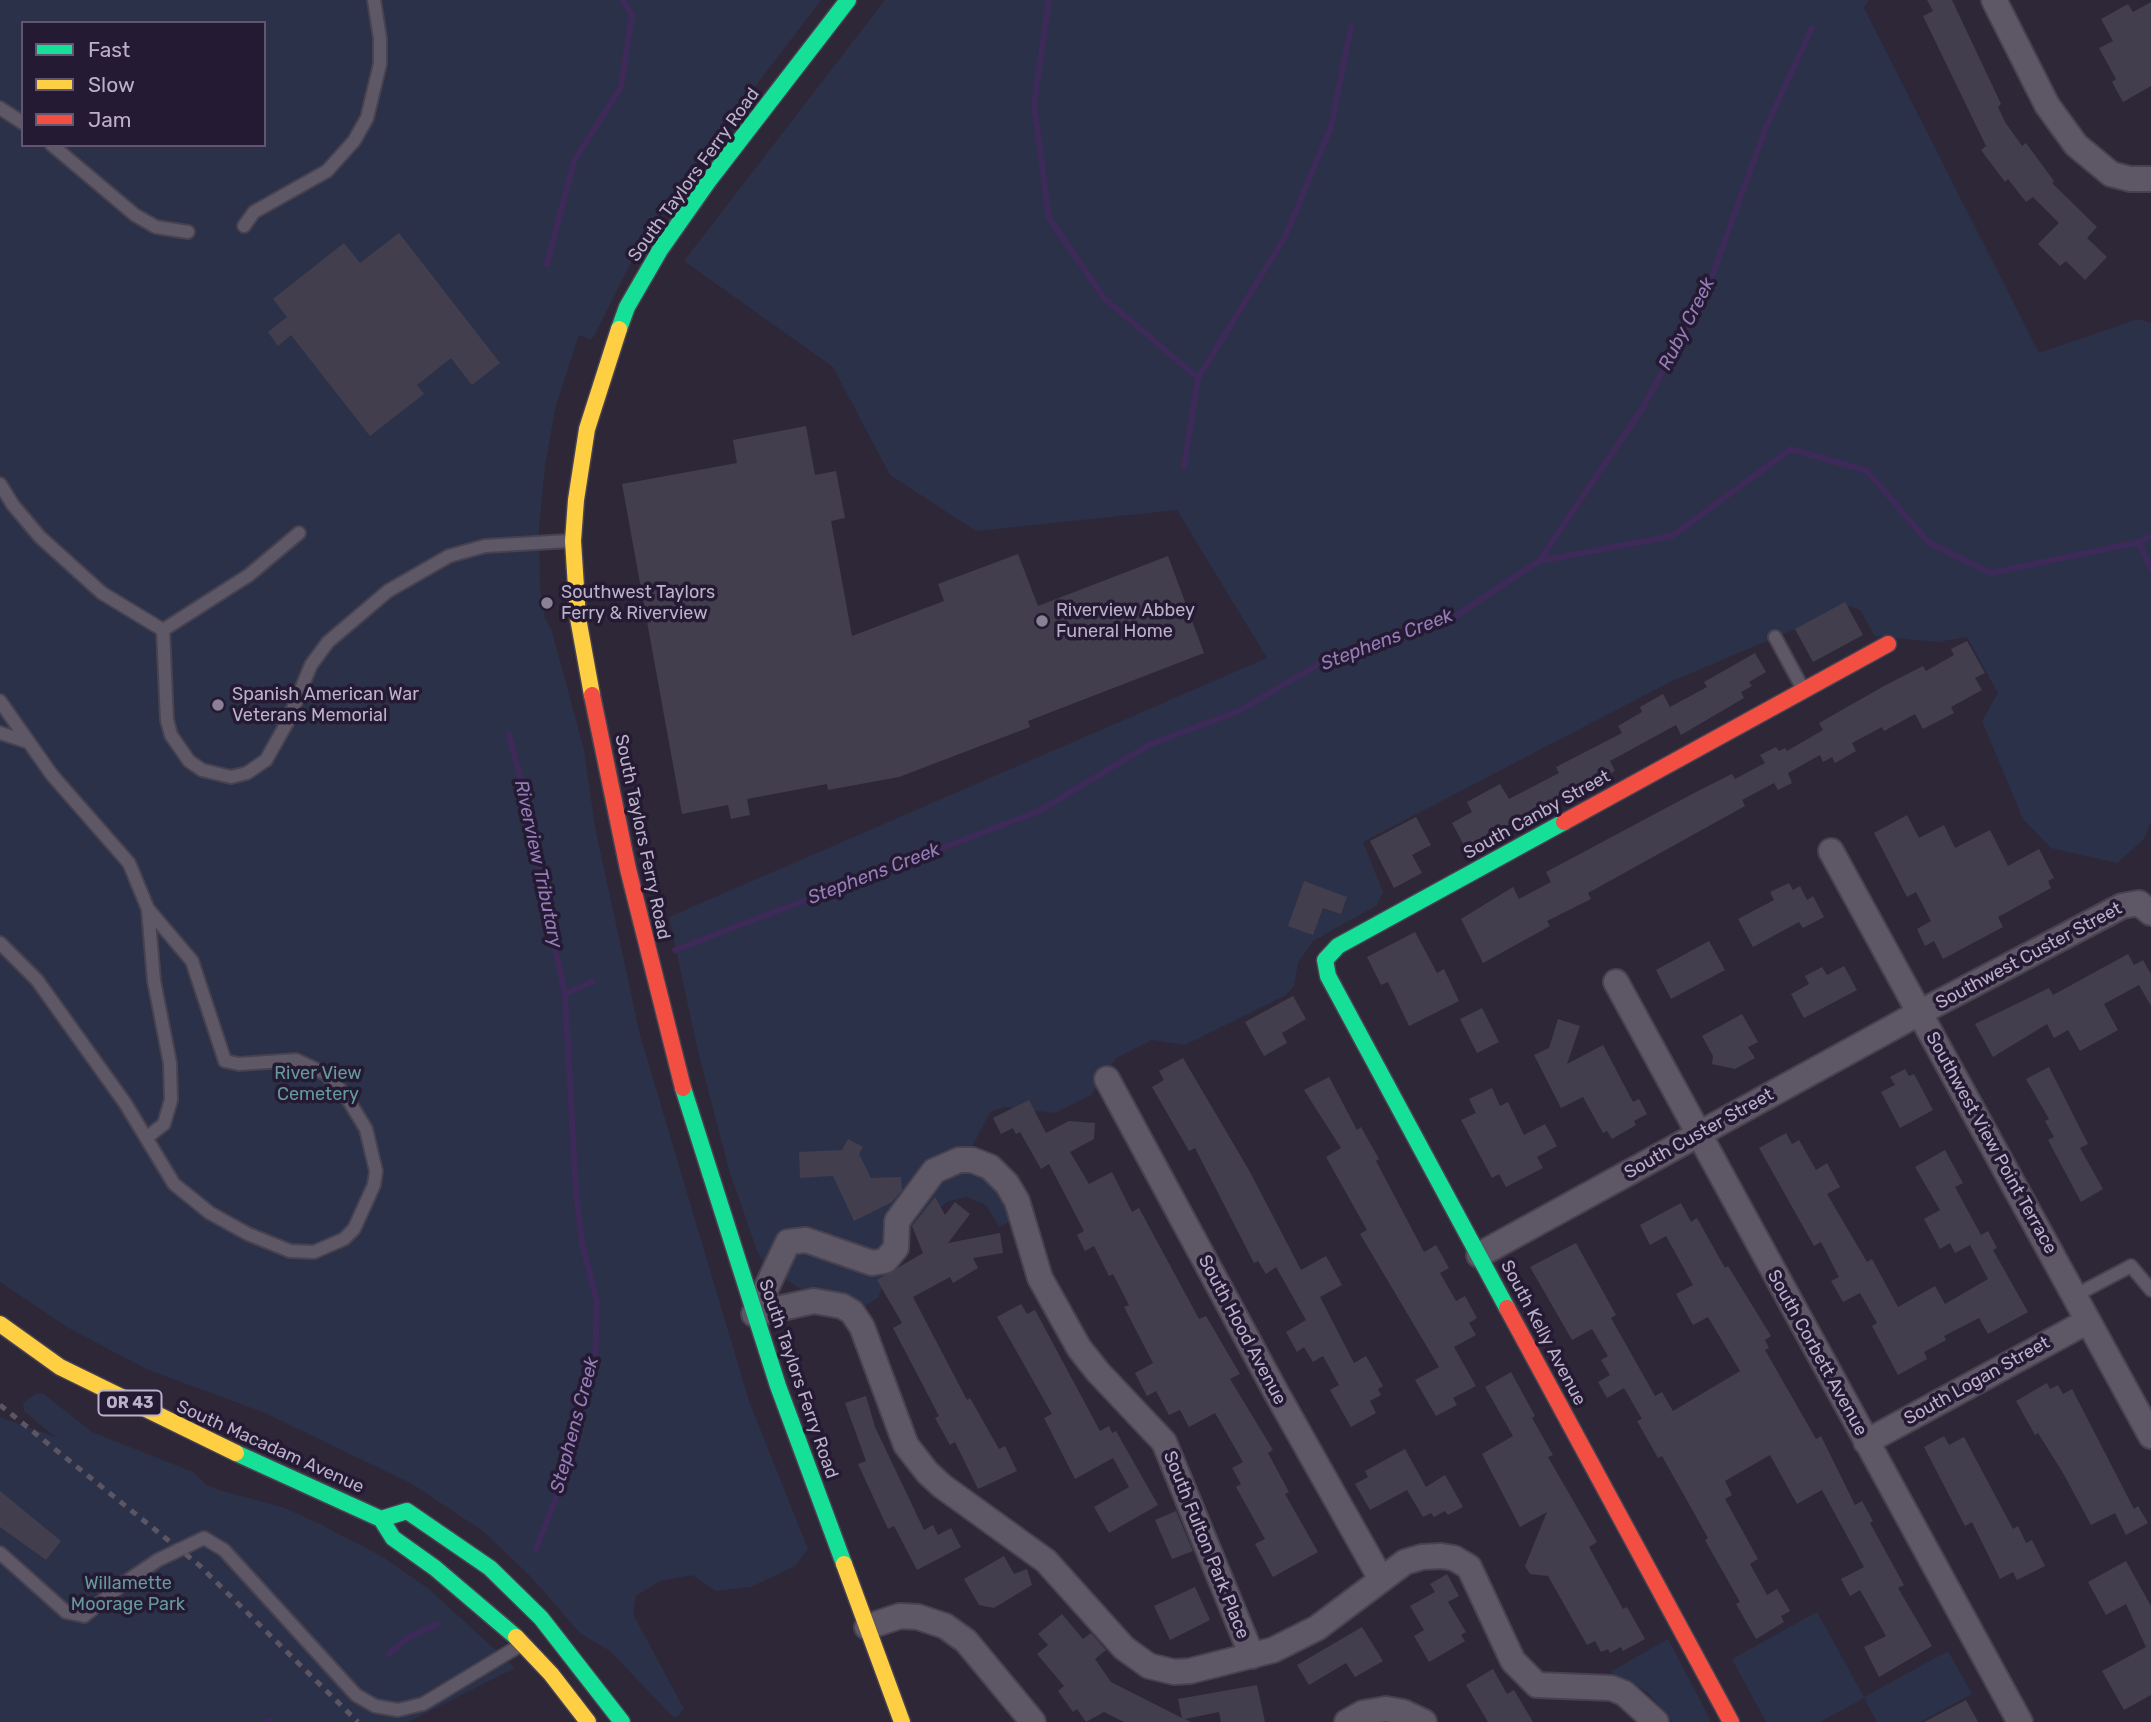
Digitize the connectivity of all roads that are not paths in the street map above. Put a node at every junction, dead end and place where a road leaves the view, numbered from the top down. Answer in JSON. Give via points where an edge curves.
{"nodes":[{"id":1,"x":374,"y":0,"type":"edge"},
{"id":2,"x":848,"y":0,"type":"edge"},
{"id":3,"x":1994,"y":0,"type":"edge"},
{"id":4,"x":0,"y":108,"type":"edge"},
{"id":5,"x":21,"y":121,"type":"edge"},
{"id":6,"x":54,"y":147,"type":"edge"},
{"id":7,"x":2151,"y":179,"type":"edge"},
{"id":8,"x":244,"y":226,"type":"dead end"},
{"id":9,"x":188,"y":232,"type":"dead end"},
{"id":10,"x":0,"y":484,"type":"edge"},
{"id":11,"x":299,"y":533,"type":"dead end"},
{"id":12,"x":573,"y":541,"type":"junction"},
{"id":13,"x":163,"y":630,"type":"junction"},
{"id":14,"x":1775,"y":638,"type":"dead end"},
{"id":15,"x":1888,"y":644,"type":"dead end"},
{"id":16,"x":1804,"y":691,"type":"junction"},
{"id":17,"x":0,"y":701,"type":"edge"},
{"id":18,"x":0,"y":733,"type":"edge"},
{"id":19,"x":29,"y":742,"type":"junction"},
{"id":20,"x":1831,"y":851,"type":"dead end"},
{"id":21,"x":2145,"y":908,"type":"edge"},
{"id":22,"x":148,"y":909,"type":"junction"},
{"id":23,"x":0,"y":943,"type":"edge"},
{"id":24,"x":1325,"y":960,"type":"joint"},
{"id":25,"x":1616,"y":982,"type":"dead end"},
{"id":26,"x":1919,"y":1013,"type":"junction"},
{"id":27,"x":1107,"y":1079,"type":"dead end"},
{"id":28,"x":1696,"y":1135,"type":"junction"},
{"id":29,"x":146,"y":1138,"type":"junction"},
{"id":30,"x":1479,"y":1255,"type":"junction"},
{"id":31,"x":2151,"y":1290,"type":"edge"},
{"id":32,"x":2074,"y":1296,"type":"junction"},
{"id":33,"x":754,"y":1314,"type":"junction"},
{"id":34,"x":2088,"y":1321,"type":"junction"},
{"id":35,"x":0,"y":1324,"type":"edge"},
{"id":36,"x":2151,"y":1436,"type":"edge"},
{"id":37,"x":1866,"y":1442,"type":"junction"},
{"id":38,"x":381,"y":1519,"type":"junction"},
{"id":39,"x":0,"y":1553,"type":"edge"},
{"id":40,"x":1381,"y":1579,"type":"junction"},
{"id":41,"x":867,"y":1627,"type":"junction"},
{"id":42,"x":523,"y":1644,"type":"junction"},
{"id":43,"x":564,"y":1647,"type":"junction"},
{"id":44,"x":1252,"y":1657,"type":"junction"},
{"id":45,"x":588,"y":1722,"type":"edge"},
{"id":46,"x":622,"y":1722,"type":"edge"},
{"id":47,"x":902,"y":1722,"type":"edge"},
{"id":48,"x":1033,"y":1722,"type":"edge"},
{"id":49,"x":1347,"y":1722,"type":"edge"},
{"id":50,"x":1424,"y":1722,"type":"edge"},
{"id":51,"x":1656,"y":1722,"type":"edge"},
{"id":52,"x":1731,"y":1722,"type":"edge"},
{"id":53,"x":2020,"y":1722,"type":"edge"}],
"edges":[{"from":1,"to":8,"type":"lane","via":[[380,64],[367,118],[354,141],[327,171],[254,212]]},
{"from":2,"to":12,"type":"main road","name":"South Taylors Ferry Road","via":[[703,189],[627,307],[598,384],[587,429]]},
{"from":3,"to":7,"type":"street","via":[[2047,105],[2076,145],[2111,174]]},
{"from":4,"to":5,"type":"lane"},
{"from":6,"to":9,"type":"lane","via":[[135,215],[156,227]]},
{"from":10,"to":13,"type":"lane","via":[[40,537],[92,584]]},
{"from":11,"to":13,"type":"lane","via":[[249,575]]},
{"from":12,"to":13,"type":"lane","via":[[485,546],[449,556],[388,591],[328,642],[311,664],[266,760],[231,777],[202,770],[189,761],[172,735],[167,720]]},
{"from":12,"to":33,"type":"main road","name":"South Taylors Ferry Road","via":[[585,664],[628,869],[674,1060]]},
{"from":14,"to":16,"type":"lane"},
{"from":15,"to":16,"type":"main road","name":"South Canby Street"},
{"from":16,"to":24,"type":"main road","name":"South Canby Street","via":[[1338,946]]},
{"from":17,"to":19,"type":"lane"},
{"from":18,"to":19,"type":"lane"},
{"from":19,"to":22,"type":"lane","via":[[129,863]]},
{"from":20,"to":26,"type":"street","name":"Southwest View Point Terrace"},
{"from":21,"to":26,"type":"street","name":"Southwest Custer Street","via":[[2122,906]]},
{"from":22,"to":29,"type":"lane","via":[[171,1100],[164,1124]]},
{"from":22,"to":29,"type":"lane","via":[[192,961],[221,1056],[239,1064],[296,1060],[326,1074],[366,1129],[375,1157],[374,1185],[354,1229],[344,1239],[314,1252],[290,1251],[210,1213],[174,1184]]},
{"from":23,"to":29,"type":"lane","via":[[37,980]]},
{"from":24,"to":30,"type":"main road","name":"South Kelly Avenue","via":[[1328,976]]},
{"from":25,"to":28,"type":"street","name":"South Corbett Avenue"},
{"from":26,"to":28,"type":"street","name":"South Custer Street"},
{"from":26,"to":32,"type":"street","name":"Southwest View Point Terrace"},
{"from":27,"to":40,"type":"street","name":"South Hood Avenue"},
{"from":28,"to":30,"type":"street","name":"South Custer Street"},
{"from":28,"to":37,"type":"street","name":"South Corbett Avenue"},
{"from":30,"to":52,"type":"main road","name":"South Kelly Avenue"},
{"from":31,"to":32,"type":"lane","via":[[2131,1266]]},
{"from":32,"to":34,"type":"street","name":"Southwest View Point Terrace"},
{"from":33,"to":41,"type":"main road","name":"South Taylors Ferry Road"},
{"from":33,"to":44,"type":"street","via":[[814,1301],[852,1312],[915,1458],[942,1486],[1054,1569],[1137,1658],[1174,1672]]},
{"from":33,"to":44,"type":"street","name":"South Fulton Park Place","via":[[784,1246],[792,1240],[806,1240],[872,1263],[885,1261],[895,1248],[897,1221],[934,1171],[959,1160],[990,1167],[1022,1211],[1040,1278],[1080,1348],[1164,1442]]},
{"from":34,"to":36,"type":"street","name":"Southwest View Point Terrace"},
{"from":34,"to":37,"type":"street","name":"South Logan Street"},
{"from":35,"to":38,"type":"main road","name":"South Macadam Avenue","number":"OR 43","via":[[60,1367],[149,1413]]},
{"from":37,"to":53,"type":"street","name":"South Corbett Avenue"},
{"from":38,"to":42,"type":"main road","name":"South Macadam Avenue","number":"OR 43","via":[[393,1538],[473,1598]]},
{"from":38,"to":43,"type":"main road","via":[[407,1511],[441,1533],[514,1590]]},
{"from":39,"to":42,"type":"lane","via":[[65,1612],[84,1616],[158,1560],[204,1538],[224,1550],[356,1695],[375,1706],[398,1710],[423,1704]]},
{"from":40,"to":44,"type":"street","via":[[1317,1628]]},
{"from":40,"to":51,"type":"street","via":[[1422,1557],[1454,1558],[1469,1567],[1513,1661],[1537,1685],[1611,1688],[1624,1693]]},
{"from":41,"to":47,"type":"main road","name":"South Taylors Ferry Road"},
{"from":41,"to":48,"type":"street","via":[[900,1616],[945,1626],[966,1641]]},
{"from":42,"to":43,"type":"main road","via":[[534,1637]]},
{"from":42,"to":45,"type":"main road","name":"South Macadam Avenue","number":"OR 43"},
{"from":43,"to":46,"type":"main road"},
{"from":49,"to":50,"type":"street","via":[[1386,1709]]}]}
